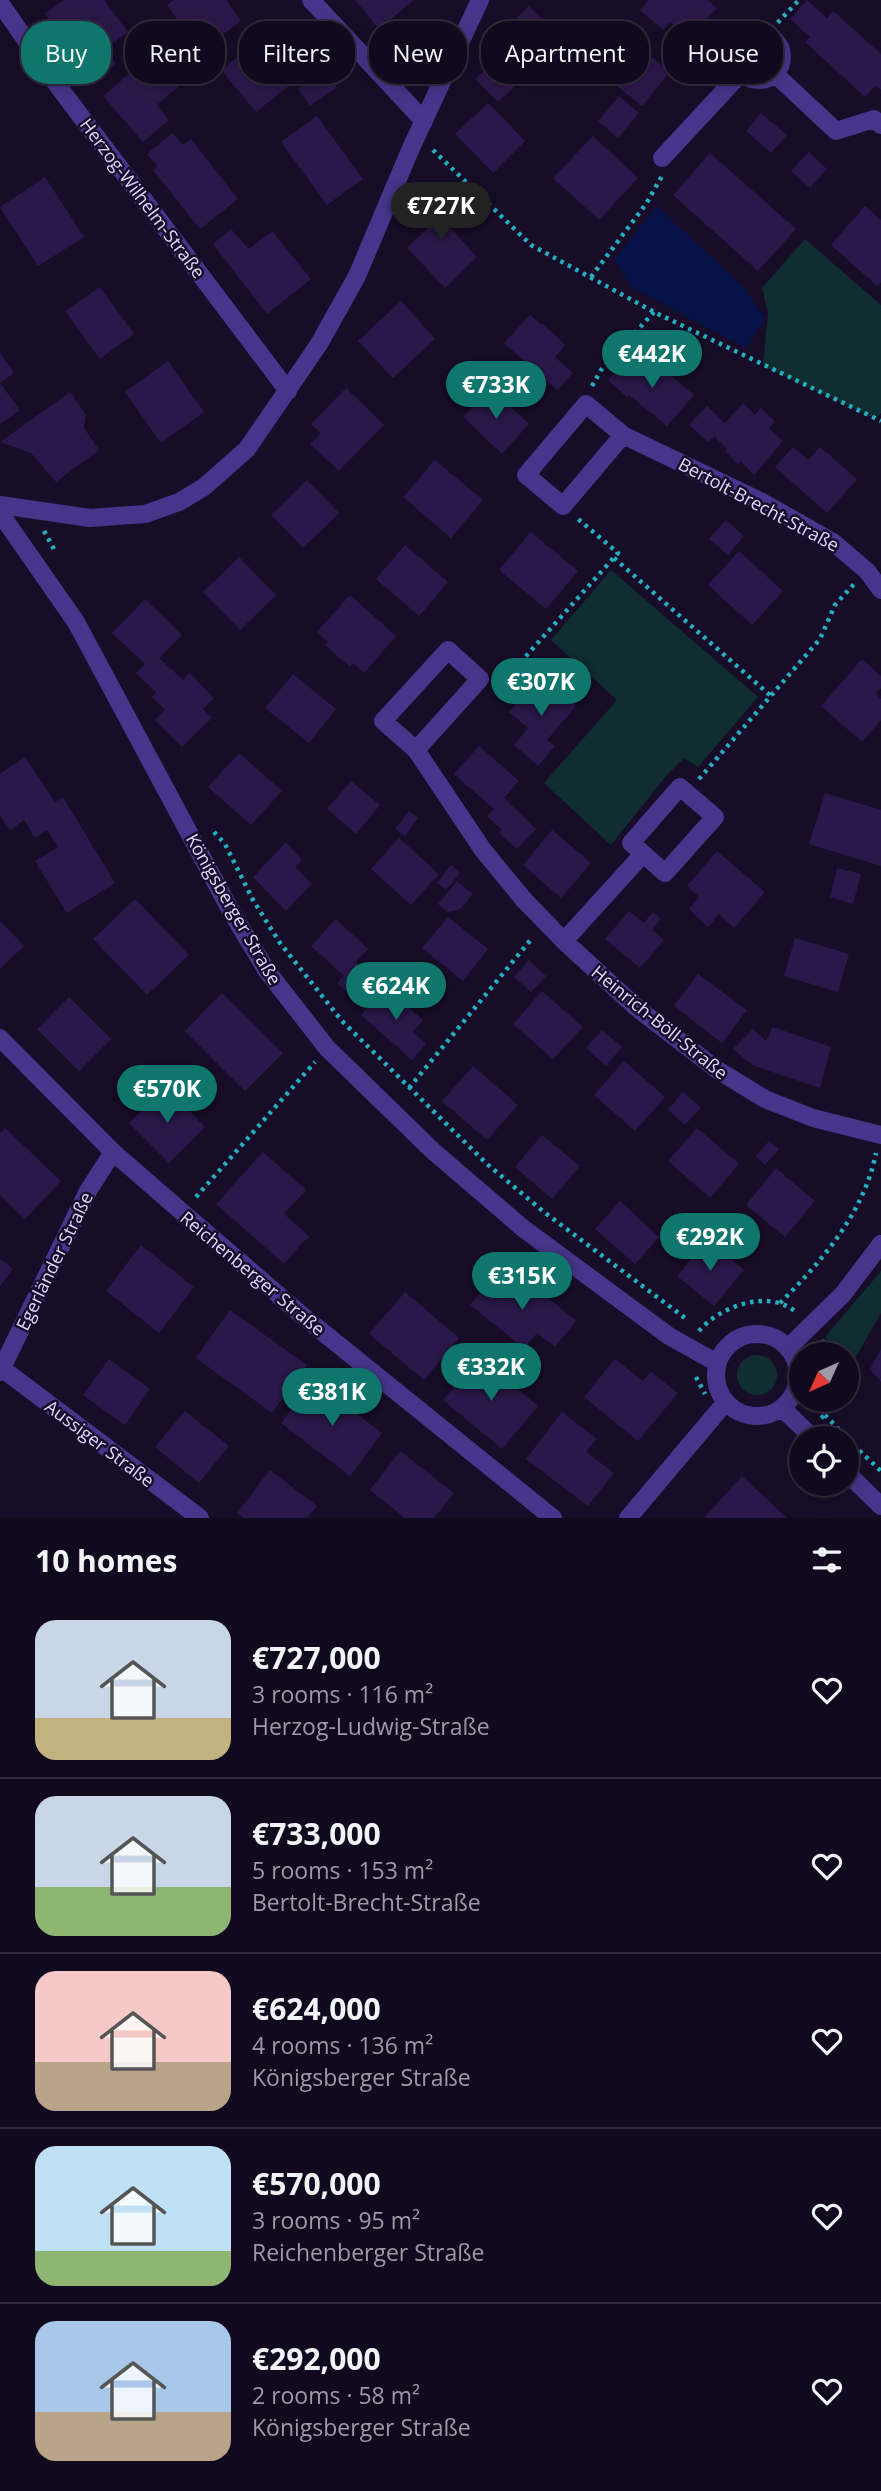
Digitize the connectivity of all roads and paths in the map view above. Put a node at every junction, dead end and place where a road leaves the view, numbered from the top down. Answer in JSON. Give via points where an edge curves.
{"nodes":[{"id":1,"x":311,"y":0,"type":"edge"},
{"id":2,"x":480,"y":0,"type":"edge"},
{"id":3,"x":799,"y":0,"type":"edge"},
{"id":4,"x":0,"y":3,"type":"edge"},
{"id":5,"x":779,"y":21,"type":"edge"},
{"id":6,"x":783,"y":81,"type":"edge"},
{"id":7,"x":731,"y":84,"type":"edge"},
{"id":8,"x":881,"y":125,"type":"edge"},
{"id":9,"x":420,"y":128,"type":"junction"},
{"id":10,"x":662,"y":158,"type":"joint"},
{"id":11,"x":590,"y":277,"type":"junction"},
{"id":12,"x":654,"y":312,"type":"junction"},
{"id":13,"x":288,"y":391,"type":"junction"},
{"id":14,"x":586,"y":404,"type":"junction"},
{"id":15,"x":881,"y":421,"type":"edge"},
{"id":16,"x":623,"y":435,"type":"junction"},
{"id":17,"x":0,"y":505,"type":"edge"},
{"id":18,"x":563,"y":506,"type":"junction"},
{"id":19,"x":31,"y":509,"type":"junction"},
{"id":20,"x":0,"y":513,"type":"edge"},
{"id":21,"x":58,"y":556,"type":"dead end"},
{"id":22,"x":614,"y":558,"type":"junction"},
{"id":23,"x":867,"y":571,"type":"junction"},
{"id":24,"x":881,"y":590,"type":"edge"},
{"id":25,"x":480,"y":679,"type":"junction"},
{"id":26,"x":771,"y":696,"type":"junction"},
{"id":27,"x":416,"y":750,"type":"junction"},
{"id":28,"x":687,"y":793,"type":"junction"},
{"id":29,"x":208,"y":825,"type":"dead end"},
{"id":30,"x":643,"y":854,"type":"junction"},
{"id":31,"x":545,"y":923,"type":"junction"},
{"id":32,"x":564,"y":941,"type":"junction"},
{"id":33,"x":0,"y":1038,"type":"edge"},
{"id":34,"x":327,"y":1048,"type":"junction"},
{"id":35,"x":409,"y":1088,"type":"junction"},
{"id":36,"x":880,"y":1135,"type":"edge"},
{"id":37,"x":113,"y":1152,"type":"junction"},
{"id":38,"x":873,"y":1168,"type":"junction"},
{"id":39,"x":881,"y":1170,"type":"edge"},
{"id":40,"x":182,"y":1213,"type":"junction"},
{"id":41,"x":881,"y":1245,"type":"edge"},
{"id":42,"x":780,"y":1303,"type":"junction"},
{"id":43,"x":811,"y":1325,"type":"junction"},
{"id":44,"x":699,"y":1329,"type":"junction"},
{"id":45,"x":822,"y":1342,"type":"edge"},
{"id":46,"x":689,"y":1348,"type":"junction"},
{"id":47,"x":788,"y":1348,"type":"joint"},
{"id":48,"x":717,"y":1363,"type":"junction"},
{"id":49,"x":0,"y":1369,"type":"edge"},
{"id":50,"x":789,"y":1401,"type":"edge"},
{"id":51,"x":725,"y":1403,"type":"junction"},
{"id":52,"x":782,"y":1408,"type":"junction"},
{"id":53,"x":825,"y":1415,"type":"dead end"},
{"id":54,"x":709,"y":1422,"type":"junction"},
{"id":55,"x":801,"y":1426,"type":"edge"},
{"id":56,"x":835,"y":1426,"type":"edge"},
{"id":57,"x":859,"y":1450,"type":"edge"},
{"id":58,"x":881,"y":1471,"type":"edge"},
{"id":59,"x":859,"y":1485,"type":"edge"},
{"id":60,"x":881,"y":1506,"type":"edge"},
{"id":61,"x":200,"y":1518,"type":"edge"},
{"id":62,"x":553,"y":1518,"type":"edge"},
{"id":63,"x":628,"y":1518,"type":"edge"}],
"edges":[{"from":1,"to":9,"type":"street"},
{"from":2,"to":9,"type":"street"},
{"from":3,"to":5,"type":"path"},
{"from":4,"to":13,"type":"street","name":"Herzog-Wilhelm-Straße"},
{"from":6,"to":8,"type":"street","via":[[836,131],[874,120]]},
{"from":7,"to":10,"type":"street"},
{"from":9,"to":11,"type":"path","via":[[531,245]]},
{"from":9,"to":13,"type":"street","via":[[357,276]]},
{"from":10,"to":11,"type":"path","via":[[662,178]]},
{"from":11,"to":12,"type":"path"},
{"from":12,"to":14,"type":"path","via":[[601,370]]},
{"from":12,"to":15,"type":"path"},
{"from":13,"to":19,"type":"street","via":[[231,466],[179,502],[145,514],[111,518]]},
{"from":14,"to":16,"type":"street","name":"Bertolt-Brecht-Straße"},
{"from":14,"to":18,"type":"street","via":[[526,475]]},
{"from":16,"to":18,"type":"street"},
{"from":16,"to":23,"type":"street","name":"Bertolt-Brecht-Straße","via":[[804,525]]},
{"from":17,"to":19,"type":"street"},
{"from":18,"to":22,"type":"path","via":[[618,553]]},
{"from":19,"to":21,"type":"path"},
{"from":20,"to":34,"type":"street","name":"Königsberger Straße","via":[[76,622],[232,914],[267,971]]},
{"from":22,"to":25,"type":"path","via":[[510,674]]},
{"from":22,"to":26,"type":"path"},
{"from":23,"to":24,"type":"street","name":"Bertolt-Brecht-Straße"},
{"from":23,"to":26,"type":"path","via":[[835,605],[820,639]]},
{"from":25,"to":27,"type":"street"},
{"from":25,"to":27,"type":"street","name":"Heinrich-Böll-Straße","via":[[448,650],[383,721]]},
{"from":26,"to":28,"type":"path"},
{"from":27,"to":31,"type":"street","name":"Heinrich-Böll-Straße","via":[[483,850]]},
{"from":28,"to":30,"type":"street","via":[[680,787],[631,843]]},
{"from":28,"to":30,"type":"street","via":[[715,817],[665,873]]},
{"from":29,"to":35,"type":"path","via":[[225,844],[260,911],[311,984]]},
{"from":30,"to":32,"type":"street"},
{"from":31,"to":32,"type":"street","name":"Heinrich-Böll-Straße"},
{"from":31,"to":35,"type":"path"},
{"from":32,"to":36,"type":"street","name":"Heinrich-Böll-Straße","via":[[657,1024],[740,1085],[790,1110]]},
{"from":33,"to":37,"type":"street","name":"Reichenberger Straße"},
{"from":34,"to":40,"type":"path"},
{"from":34,"to":46,"type":"street","name":"Königsberger Straße","via":[[479,1192],[620,1302]]},
{"from":35,"to":44,"type":"path","via":[[486,1164]]},
{"from":36,"to":38,"type":"path"},
{"from":37,"to":40,"type":"street","name":"Reichenberger Straße"},
{"from":37,"to":49,"type":"street","name":"Egerländer Straße","via":[[88,1191]]},
{"from":38,"to":39,"type":"path"},
{"from":38,"to":42,"type":"path","via":[[837,1239]]},
{"from":40,"to":62,"type":"street","name":"Reichenberger Straße"},
{"from":41,"to":43,"type":"street","via":[[858,1277]]},
{"from":42,"to":43,"type":"path"},
{"from":42,"to":44,"type":"path","via":[[733,1307]]},
{"from":43,"to":45,"type":"path"},
{"from":43,"to":47,"type":"street"},
{"from":44,"to":46,"type":"path"},
{"from":46,"to":48,"type":"street","name":"Königsberger Straße"},
{"from":46,"to":54,"type":"path","via":[[681,1362],[704,1390]]},
{"from":47,"to":48,"type":"street","via":[[773,1337],[746,1335],[729,1344]]},
{"from":48,"to":51,"type":"street","via":[[716,1386]]},
{"from":49,"to":61,"type":"street","name":"Aussiger Straße"},
{"from":50,"to":52,"type":"street"},
{"from":51,"to":52,"type":"street","via":[[746,1416],[772,1414]]},
{"from":51,"to":54,"type":"street"},
{"from":52,"to":55,"type":"street"},
{"from":53,"to":56,"type":"path"},
{"from":54,"to":63,"type":"street"},
{"from":57,"to":58,"type":"path"},
{"from":59,"to":60,"type":"street"}]}
